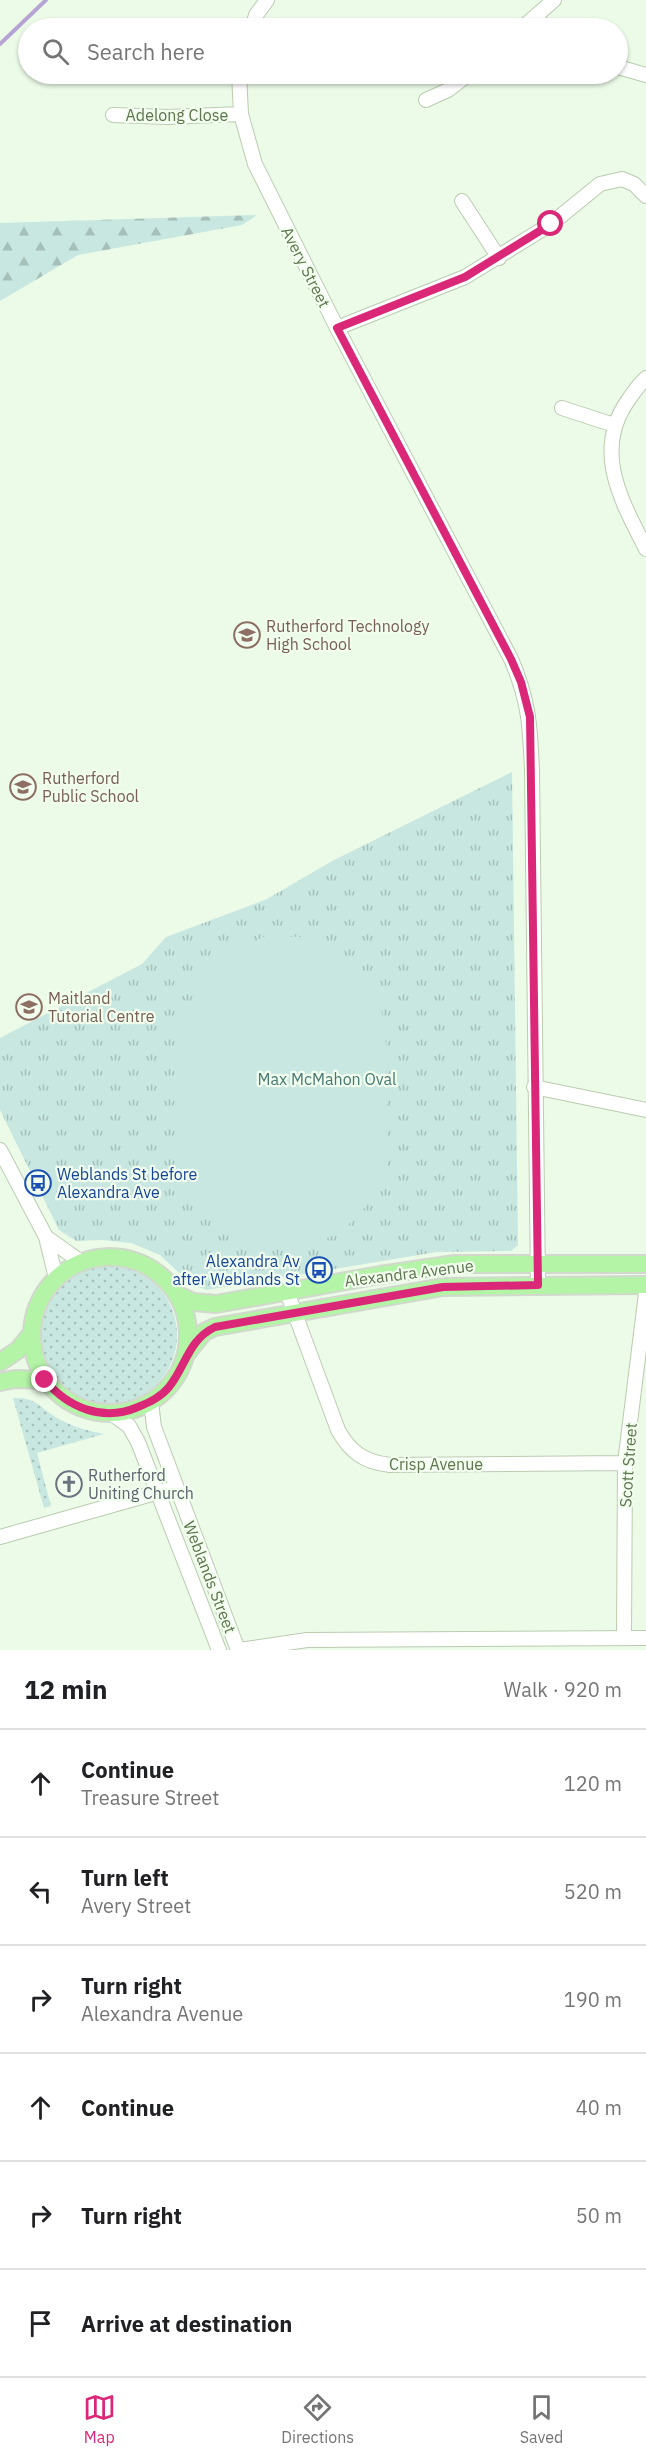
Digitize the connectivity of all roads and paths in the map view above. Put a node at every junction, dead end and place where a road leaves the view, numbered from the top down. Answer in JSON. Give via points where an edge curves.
{"nodes":[{"id":1,"x":267,"y":0,"type":"edge"},
{"id":2,"x":554,"y":0,"type":"edge"},
{"id":3,"x":535,"y":17,"type":"edge"},
{"id":4,"x":255,"y":18,"type":"edge"},
{"id":5,"x":628,"y":70,"type":"edge"},
{"id":6,"x":646,"y":75,"type":"edge"},
{"id":7,"x":240,"y":84,"type":"edge"},
{"id":8,"x":456,"y":84,"type":"edge"},
{"id":9,"x":426,"y":100,"type":"dead end"},
{"id":10,"x":242,"y":114,"type":"junction"},
{"id":11,"x":113,"y":115,"type":"dead end"},
{"id":12,"x":646,"y":196,"type":"edge"},
{"id":13,"x":462,"y":201,"type":"dead end"},
{"id":14,"x":499,"y":258,"type":"junction"},
{"id":15,"x":337,"y":328,"type":"junction"},
{"id":16,"x":646,"y":378,"type":"edge"},
{"id":17,"x":562,"y":408,"type":"dead end"},
{"id":18,"x":614,"y":425,"type":"junction"},
{"id":19,"x":646,"y":549,"type":"edge"},
{"id":20,"x":534,"y":1087,"type":"junction"},
{"id":21,"x":646,"y":1110,"type":"edge"},
{"id":22,"x":0,"y":1150,"type":"edge"},
{"id":23,"x":46,"y":1237,"type":"junction"},
{"id":24,"x":81,"y":1262,"type":"junction"},
{"id":25,"x":537,"y":1263,"type":"junction"},
{"id":26,"x":646,"y":1264,"type":"edge"},
{"id":27,"x":56,"y":1278,"type":"junction"},
{"id":28,"x":538,"y":1285,"type":"junction"},
{"id":29,"x":646,"y":1285,"type":"edge"},
{"id":30,"x":286,"y":1292,"type":"junction"},
{"id":31,"x":646,"y":1293,"type":"edge"},
{"id":32,"x":176,"y":1294,"type":"junction"},
{"id":33,"x":293,"y":1312,"type":"junction"},
{"id":34,"x":31,"y":1334,"type":"junction"},
{"id":35,"x":186,"y":1354,"type":"junction"},
{"id":36,"x":0,"y":1362,"type":"edge"},
{"id":37,"x":45,"y":1380,"type":"junction"},
{"id":38,"x":0,"y":1382,"type":"edge"},
{"id":39,"x":151,"y":1402,"type":"junction"},
{"id":40,"x":112,"y":1413,"type":"junction"},
{"id":41,"x":626,"y":1463,"type":"junction"},
{"id":42,"x":177,"y":1487,"type":"junction"},
{"id":43,"x":158,"y":1493,"type":"junction"},
{"id":44,"x":0,"y":1537,"type":"edge"},
{"id":45,"x":624,"y":1638,"type":"junction"},
{"id":46,"x":646,"y":1638,"type":"edge"},
{"id":47,"x":543,"y":1644,"type":"edge"},
{"id":48,"x":219,"y":1650,"type":"edge"},
{"id":49,"x":238,"y":1650,"type":"edge"}],
"edges":[{"from":1,"to":4,"type":"street"},
{"from":2,"to":3,"type":"street"},
{"from":5,"to":6,"type":"street"},
{"from":7,"to":10,"type":"street","name":"Avery Street"},
{"from":8,"to":9,"type":"street"},
{"from":10,"to":11,"type":"street","name":"Adelong Close"},
{"from":10,"to":15,"type":"street","name":"Avery Street","via":[[255,164]]},
{"from":12,"to":14,"type":"street","via":[[622,179],[600,184],[551,224]]},
{"from":13,"to":14,"type":"street"},
{"from":14,"to":15,"type":"street","via":[[444,287]]},
{"from":15,"to":20,"type":"street","name":"Avery Street","via":[[511,659],[525,697],[530,717],[532,770]]},
{"from":16,"to":18,"type":"street"},
{"from":17,"to":18,"type":"street"},
{"from":18,"to":19,"type":"street","via":[[612,470],[625,508]]},
{"from":20,"to":21,"type":"street"},
{"from":20,"to":25,"type":"street","name":"Avery Street"},
{"from":22,"to":23,"type":"street"},
{"from":23,"to":24,"type":"street"},
{"from":23,"to":27,"type":"street"},
{"from":24,"to":27,"type":"main road"},
{"from":24,"to":32,"type":"main road","via":[[109,1257],[137,1262],[162,1276]]},
{"from":25,"to":26,"type":"main road","name":"Alexandra Avenue"},
{"from":25,"to":28,"type":"street","name":"Avery Street"},
{"from":25,"to":30,"type":"main road","name":"Alexandra Avenue","via":[[434,1266]]},
{"from":27,"to":34,"type":"main road","via":[[38,1304]]},
{"from":28,"to":29,"type":"main road","name":"Alexandra Avenue"},
{"from":28,"to":33,"type":"main road","name":"Alexandra Avenue","via":[[443,1287]]},
{"from":30,"to":32,"type":"main road","name":"Alexandra Avenue","via":[[205,1305]]},
{"from":30,"to":33,"type":"street","name":"Crisp Avenue"},
{"from":31,"to":41,"type":"street","name":"Scott Street"},
{"from":32,"to":35,"type":"main road","via":[[188,1326]]},
{"from":33,"to":35,"type":"main road","name":"Alexandra Avenue","via":[[215,1327],[204,1332]]},
{"from":33,"to":41,"type":"street","name":"Crisp Avenue","via":[[345,1443],[353,1453],[373,1463]]},
{"from":34,"to":36,"type":"main road","via":[[18,1350]]},
{"from":34,"to":37,"type":"main road","via":[[34,1358]]},
{"from":35,"to":39,"type":"main road","via":[[179,1373]]},
{"from":37,"to":38,"type":"main road"},
{"from":37,"to":40,"type":"main road","via":[[74,1405]]},
{"from":39,"to":40,"type":"main road"},
{"from":39,"to":42,"type":"street","name":"Weblands Street","via":[[154,1427]]},
{"from":40,"to":43,"type":"street","name":"Weblands Street","via":[[129,1426]]},
{"from":41,"to":45,"type":"street","name":"Scott Street"},
{"from":42,"to":43,"type":"street"},
{"from":42,"to":49,"type":"street","name":"Weblands Street"},
{"from":43,"to":44,"type":"street"},
{"from":43,"to":48,"type":"street","name":"Weblands Street"},
{"from":45,"to":46,"type":"street"},
{"from":45,"to":47,"type":"street"},
{"from":47,"to":49,"type":"street","via":[[307,1640]]}]}
